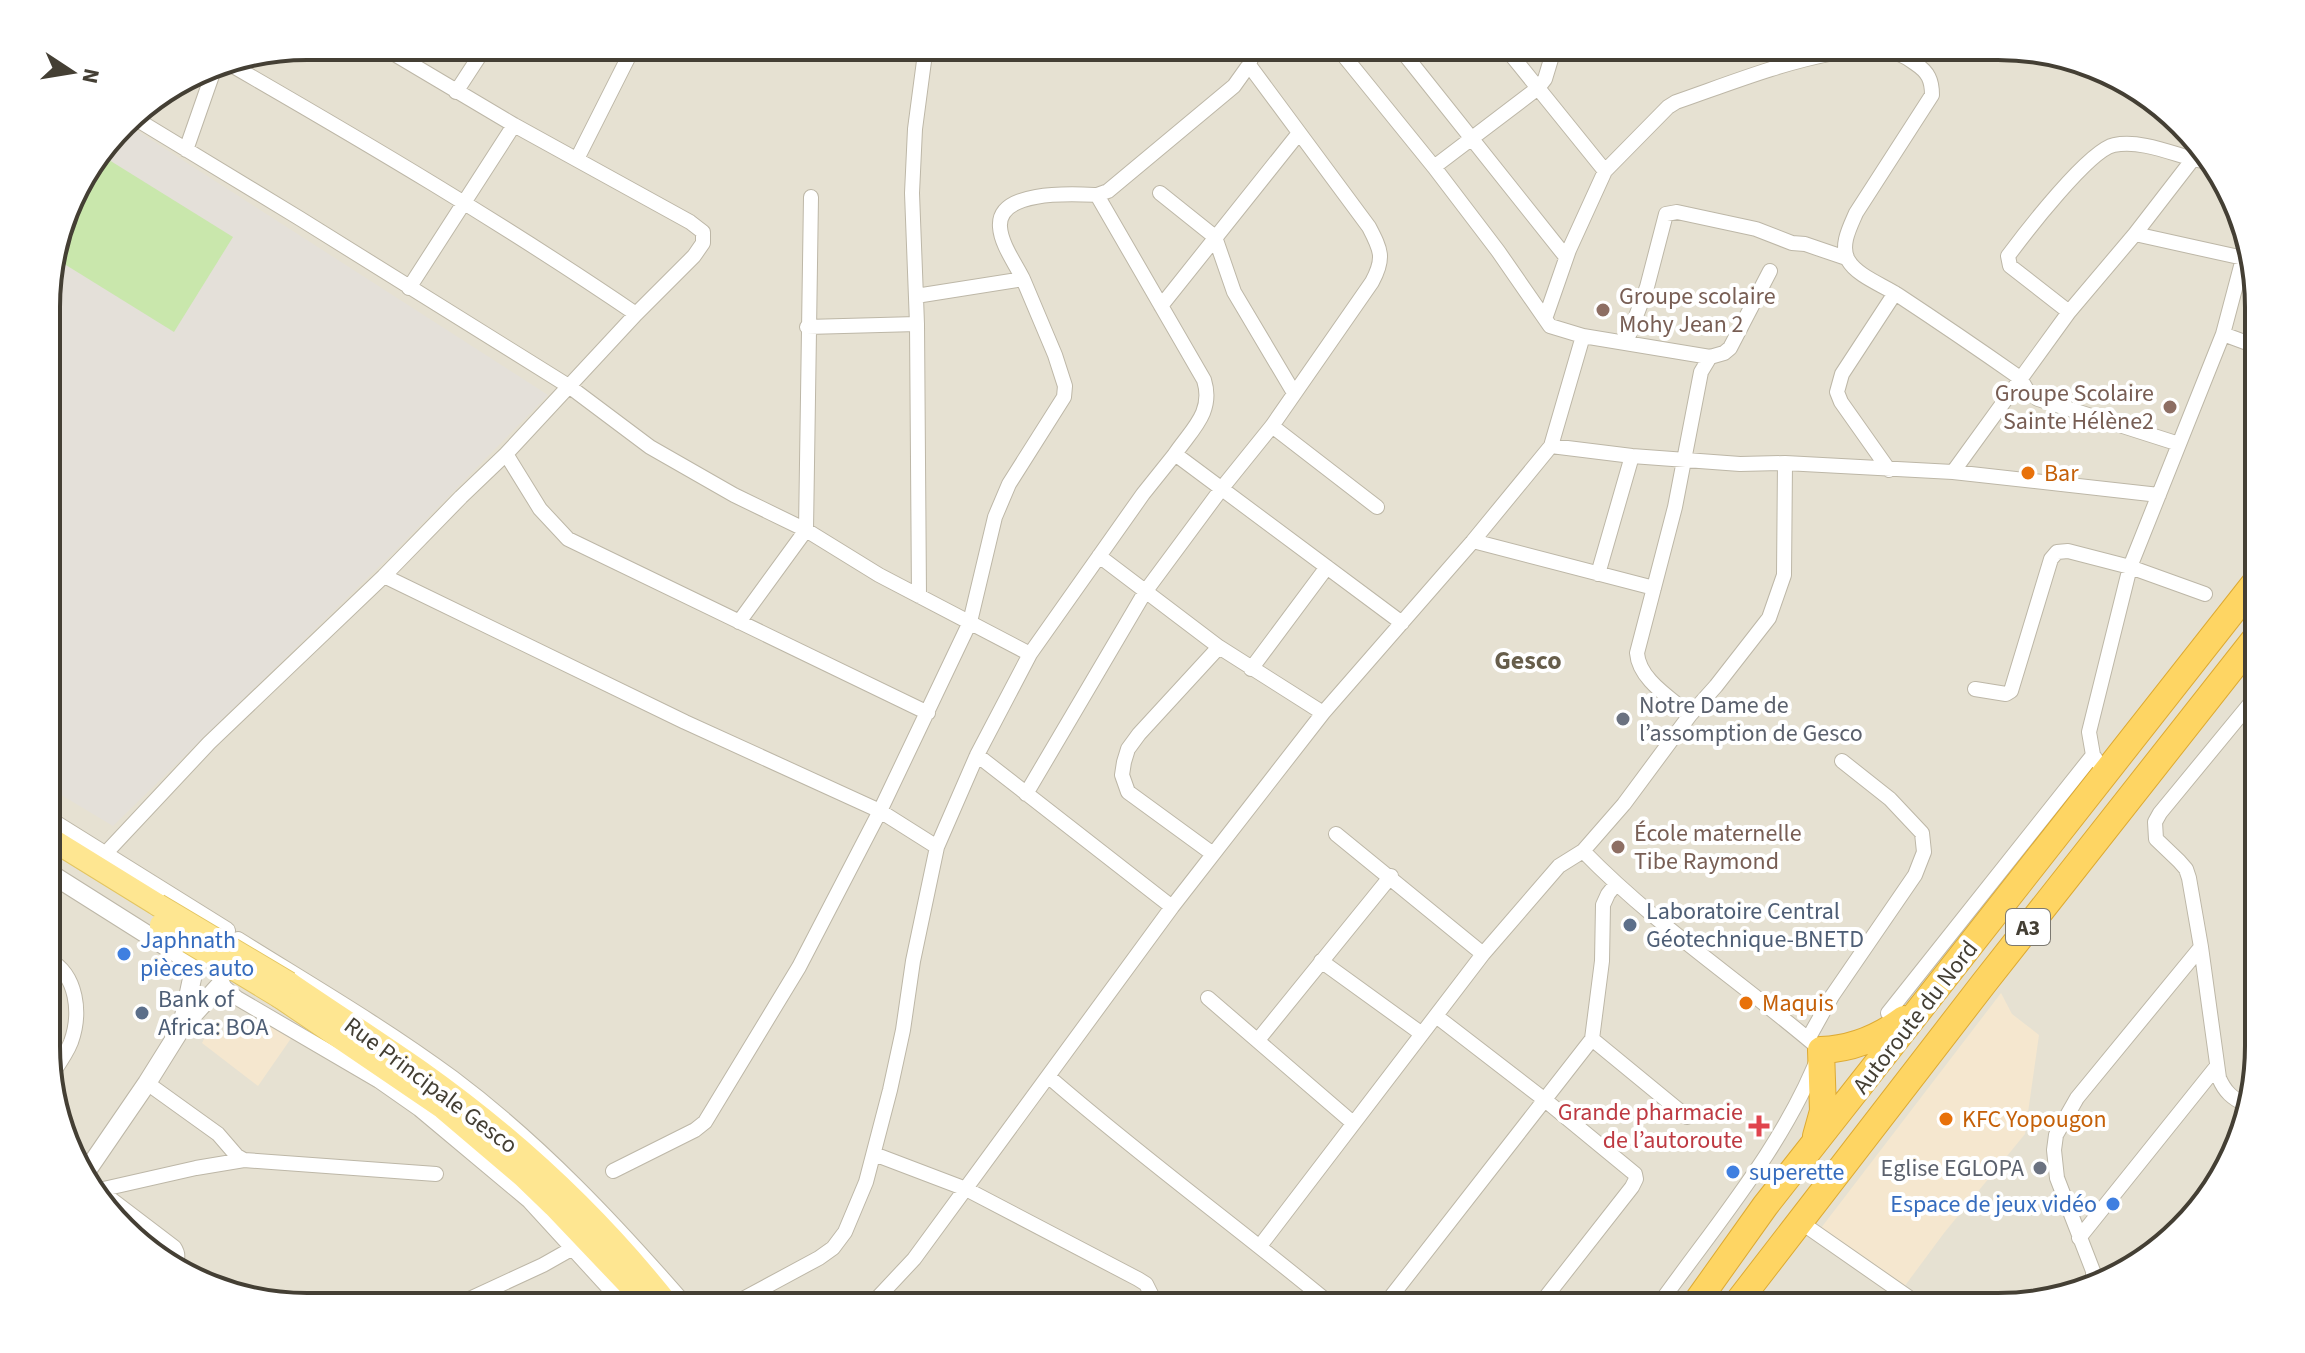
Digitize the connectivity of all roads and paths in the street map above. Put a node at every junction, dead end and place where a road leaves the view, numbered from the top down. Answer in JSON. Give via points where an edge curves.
{"nodes":[{"id":1,"x":404,"y":60,"type":"edge"},
{"id":2,"x":477,"y":60,"type":"edge"},
{"id":3,"x":627,"y":60,"type":"edge"},
{"id":4,"x":924,"y":60,"type":"edge"},
{"id":5,"x":1251,"y":60,"type":"edge"},
{"id":6,"x":1347,"y":60,"type":"edge"},
{"id":7,"x":1409,"y":60,"type":"edge"},
{"id":8,"x":1515,"y":60,"type":"edge"},
{"id":9,"x":1551,"y":60,"type":"edge"},
{"id":10,"x":1802,"y":60,"type":"edge"},
{"id":11,"x":1910,"y":60,"type":"edge"},
{"id":12,"x":1249,"y":65,"type":"junction"},
{"id":13,"x":238,"y":69,"type":"edge"},
{"id":14,"x":211,"y":80,"type":"edge"},
{"id":15,"x":1538,"y":88,"type":"junction"},
{"id":16,"x":456,"y":92,"type":"junction"},
{"id":17,"x":142,"y":123,"type":"edge"},
{"id":18,"x":514,"y":125,"type":"junction"},
{"id":19,"x":1299,"y":133,"type":"junction"},
{"id":20,"x":1471,"y":140,"type":"junction"},
{"id":21,"x":186,"y":150,"type":"junction"},
{"id":22,"x":577,"y":159,"type":"junction"},
{"id":23,"x":2193,"y":159,"type":"joint"},
{"id":24,"x":1434,"y":167,"type":"junction"},
{"id":25,"x":1605,"y":171,"type":"junction"},
{"id":26,"x":1160,"y":193,"type":"dead end"},
{"id":27,"x":1097,"y":195,"type":"junction"},
{"id":28,"x":811,"y":197,"type":"dead end"},
{"id":29,"x":462,"y":202,"type":"junction"},
{"id":30,"x":2135,"y":234,"type":"junction"},
{"id":31,"x":1215,"y":237,"type":"junction"},
{"id":32,"x":2239,"y":255,"type":"edge"},
{"id":33,"x":1566,"y":257,"type":"junction"},
{"id":34,"x":1846,"y":258,"type":"junction"},
{"id":35,"x":1770,"y":271,"type":"dead end"},
{"id":36,"x":2242,"y":271,"type":"edge"},
{"id":37,"x":1023,"y":279,"type":"junction"},
{"id":38,"x":409,"y":288,"type":"junction"},
{"id":39,"x":1895,"y":293,"type":"junction"},
{"id":40,"x":916,"y":296,"type":"junction"},
{"id":41,"x":1161,"y":306,"type":"junction"},
{"id":42,"x":2069,"y":312,"type":"junction"},
{"id":43,"x":636,"y":314,"type":"junction"},
{"id":44,"x":1545,"y":319,"type":"junction"},
{"id":45,"x":917,"y":324,"type":"junction"},
{"id":46,"x":807,"y":327,"type":"junction"},
{"id":47,"x":2223,"y":334,"type":"junction"},
{"id":48,"x":1583,"y":336,"type":"junction"},
{"id":49,"x":2244,"y":342,"type":"edge"},
{"id":50,"x":1626,"y":343,"type":"junction"},
{"id":51,"x":1710,"y":357,"type":"junction"},
{"id":52,"x":2020,"y":378,"type":"junction"},
{"id":53,"x":570,"y":387,"type":"junction"},
{"id":54,"x":1294,"y":393,"type":"junction"},
{"id":55,"x":1272,"y":426,"type":"junction"},
{"id":56,"x":2179,"y":444,"type":"junction"},
{"id":57,"x":1551,"y":446,"type":"junction"},
{"id":58,"x":506,"y":454,"type":"junction"},
{"id":59,"x":1175,"y":454,"type":"junction"},
{"id":60,"x":1632,"y":456,"type":"junction"},
{"id":61,"x":1685,"y":459,"type":"junction"},
{"id":62,"x":1785,"y":463,"type":"junction"},
{"id":63,"x":1889,"y":470,"type":"junction"},
{"id":64,"x":1953,"y":472,"type":"junction"},
{"id":65,"x":1222,"y":488,"type":"junction"},
{"id":66,"x":2159,"y":495,"type":"junction"},
{"id":67,"x":1377,"y":507,"type":"dead end"},
{"id":68,"x":806,"y":530,"type":"junction"},
{"id":69,"x":1473,"y":541,"type":"junction"},
{"id":70,"x":1099,"y":556,"type":"junction"},
{"id":71,"x":1327,"y":567,"type":"junction"},
{"id":72,"x":2130,"y":567,"type":"junction"},
{"id":73,"x":1598,"y":574,"type":"junction"},
{"id":74,"x":384,"y":576,"type":"junction"},
{"id":75,"x":1654,"y":588,"type":"junction"},
{"id":76,"x":1145,"y":592,"type":"junction"},
{"id":77,"x":2205,"y":594,"type":"dead end"},
{"id":78,"x":2244,"y":595,"type":"edge"},
{"id":79,"x":919,"y":596,"type":"junction"},
{"id":80,"x":739,"y":622,"type":"junction"},
{"id":81,"x":970,"y":622,"type":"junction"},
{"id":82,"x":1402,"y":623,"type":"junction"},
{"id":83,"x":1219,"y":647,"type":"junction"},
{"id":84,"x":2244,"y":653,"type":"edge"},
{"id":85,"x":1030,"y":654,"type":"junction"},
{"id":86,"x":1251,"y":669,"type":"junction"},
{"id":87,"x":1975,"y":689,"type":"dead end"},
{"id":88,"x":2244,"y":711,"type":"edge"},
{"id":89,"x":928,"y":713,"type":"junction"},
{"id":90,"x":1323,"y":713,"type":"junction"},
{"id":91,"x":1690,"y":715,"type":"junction"},
{"id":92,"x":977,"y":755,"type":"junction"},
{"id":93,"x":1842,"y":761,"type":"dead end"},
{"id":94,"x":2099,"y":765,"type":"junction"},
{"id":95,"x":1026,"y":794,"type":"junction"},
{"id":96,"x":880,"y":811,"type":"junction"},
{"id":97,"x":60,"y":828,"type":"edge"},
{"id":98,"x":1336,"y":834,"type":"dead end"},
{"id":99,"x":60,"y":845,"type":"edge"},
{"id":100,"x":937,"y":847,"type":"junction"},
{"id":101,"x":1583,"y":851,"type":"junction"},
{"id":102,"x":1213,"y":854,"type":"junction"},
{"id":103,"x":104,"y":855,"type":"junction"},
{"id":104,"x":60,"y":861,"type":"edge"},
{"id":105,"x":1391,"y":876,"type":"junction"},
{"id":106,"x":60,"y":880,"type":"edge"},
{"id":107,"x":1616,"y":884,"type":"junction"},
{"id":108,"x":1172,"y":907,"type":"junction"},
{"id":109,"x":154,"y":912,"type":"junction"},
{"id":110,"x":232,"y":935,"type":"junction"},
{"id":111,"x":2201,"y":947,"type":"junction"},
{"id":112,"x":1483,"y":954,"type":"junction"},
{"id":113,"x":1321,"y":961,"type":"junction"},
{"id":114,"x":60,"y":968,"type":"edge"},
{"id":115,"x":194,"y":969,"type":"junction"},
{"id":116,"x":221,"y":984,"type":"junction"},
{"id":117,"x":285,"y":990,"type":"junction"},
{"id":118,"x":1208,"y":998,"type":"dead end"},
{"id":119,"x":1923,"y":1005,"type":"junction"},
{"id":120,"x":1888,"y":1013,"type":"dead end"},
{"id":121,"x":1436,"y":1016,"type":"junction"},
{"id":122,"x":182,"y":1027,"type":"junction"},
{"id":123,"x":1422,"y":1034,"type":"junction"},
{"id":124,"x":1592,"y":1039,"type":"junction"},
{"id":125,"x":1258,"y":1040,"type":"junction"},
{"id":126,"x":1815,"y":1045,"type":"junction"},
{"id":127,"x":61,"y":1059,"type":"edge"},
{"id":128,"x":2217,"y":1066,"type":"junction"},
{"id":129,"x":1049,"y":1077,"type":"junction"},
{"id":130,"x":147,"y":1083,"type":"junction"},
{"id":131,"x":1545,"y":1100,"type":"junction"},
{"id":132,"x":2239,"y":1101,"type":"edge"},
{"id":133,"x":1687,"y":1117,"type":"dead end"},
{"id":134,"x":1353,"y":1123,"type":"junction"},
{"id":135,"x":1813,"y":1146,"type":"junction"},
{"id":136,"x":874,"y":1154,"type":"junction"},
{"id":137,"x":244,"y":1160,"type":"junction"},
{"id":138,"x":91,"y":1165,"type":"edge"},
{"id":139,"x":613,"y":1171,"type":"dead end"},
{"id":140,"x":436,"y":1174,"type":"dead end"},
{"id":141,"x":106,"y":1188,"type":"edge"},
{"id":142,"x":966,"y":1189,"type":"junction"},
{"id":143,"x":117,"y":1204,"type":"edge"},
{"id":144,"x":1799,"y":1221,"type":"junction"},
{"id":145,"x":2079,"y":1238,"type":"junction"},
{"id":146,"x":1260,"y":1246,"type":"junction"},
{"id":147,"x":573,"y":1248,"type":"junction"},
{"id":148,"x":177,"y":1256,"type":"edge"},
{"id":149,"x":2093,"y":1274,"type":"edge"},
{"id":150,"x":1316,"y":1292,"type":"edge"},
{"id":151,"x":1394,"y":1292,"type":"edge"},
{"id":152,"x":1550,"y":1292,"type":"edge"},
{"id":153,"x":1668,"y":1292,"type":"edge"},
{"id":154,"x":1704,"y":1292,"type":"edge"},
{"id":155,"x":1745,"y":1292,"type":"edge"},
{"id":156,"x":1901,"y":1292,"type":"edge"},
{"id":157,"x":484,"y":1293,"type":"edge"},
{"id":158,"x":613,"y":1293,"type":"edge"},
{"id":159,"x":636,"y":1293,"type":"edge"},
{"id":160,"x":659,"y":1293,"type":"edge"},
{"id":161,"x":675,"y":1293,"type":"edge"},
{"id":162,"x":754,"y":1293,"type":"edge"},
{"id":163,"x":882,"y":1293,"type":"edge"},
{"id":164,"x":1150,"y":1293,"type":"edge"}],
"edges":[{"from":1,"to":16,"type":"street"},
{"from":2,"to":16,"type":"street"},
{"from":3,"to":22,"type":"street"},
{"from":4,"to":40,"type":"street","via":[[913,163]]},
{"from":5,"to":12,"type":"street"},
{"from":6,"to":24,"type":"street"},
{"from":7,"to":20,"type":"street"},
{"from":8,"to":15,"type":"street"},
{"from":9,"to":15,"type":"street"},
{"from":10,"to":25,"type":"street","via":[[1676,102]]},
{"from":11,"to":34,"type":"street","via":[[1927,73],[1932,95],[1856,213],[1847,233]]},
{"from":12,"to":19,"type":"street"},
{"from":12,"to":27,"type":"street","via":[[1234,86],[1190,124]]},
{"from":13,"to":29,"type":"street"},
{"from":14,"to":21,"type":"street"},
{"from":15,"to":20,"type":"street"},
{"from":15,"to":25,"type":"street"},
{"from":16,"to":18,"type":"street"},
{"from":17,"to":21,"type":"street"},
{"from":18,"to":22,"type":"street"},
{"from":18,"to":29,"type":"street"},
{"from":19,"to":31,"type":"street"},
{"from":19,"to":54,"type":"street","via":[[1369,227],[1381,258],[1372,282]]},
{"from":20,"to":24,"type":"street"},
{"from":20,"to":33,"type":"street"},
{"from":21,"to":38,"type":"street"},
{"from":22,"to":43,"type":"street","via":[[703,232],[694,256]]},
{"from":23,"to":30,"type":"street"},
{"from":23,"to":42,"type":"street","via":[[2144,145],[2113,145],[2085,165],[2021,237],[2008,256],[2010,266]]},
{"from":24,"to":44,"type":"street"},
{"from":25,"to":33,"type":"street"},
{"from":26,"to":31,"type":"street"},
{"from":27,"to":37,"type":"street","via":[[1035,196],[1005,211],[1000,229]]},
{"from":27,"to":41,"type":"street"},
{"from":28,"to":46,"type":"street"},
{"from":29,"to":38,"type":"street"},
{"from":29,"to":43,"type":"street"},
{"from":30,"to":32,"type":"street"},
{"from":30,"to":42,"type":"street"},
{"from":31,"to":41,"type":"street"},
{"from":31,"to":54,"type":"street","via":[[1234,292]]},
{"from":33,"to":44,"type":"street"},
{"from":34,"to":39,"type":"street"},
{"from":34,"to":50,"type":"street","via":[[1756,229],[1666,214]]},
{"from":35,"to":51,"type":"street","via":[[1730,348]]},
{"from":36,"to":47,"type":"street"},
{"from":37,"to":40,"type":"street"},
{"from":37,"to":81,"type":"street","via":[[1055,355],[1064,397],[1002,499]]},
{"from":38,"to":53,"type":"street"},
{"from":39,"to":52,"type":"street"},
{"from":39,"to":63,"type":"street","via":[[1842,374],[1837,392]]},
{"from":40,"to":45,"type":"street"},
{"from":41,"to":59,"type":"street","via":[[1208,392],[1206,409]]},
{"from":42,"to":52,"type":"street"},
{"from":43,"to":53,"type":"street"},
{"from":44,"to":48,"type":"street","via":[[1550,326]]},
{"from":45,"to":46,"type":"street"},
{"from":45,"to":79,"type":"street"},
{"from":46,"to":68,"type":"street"},
{"from":47,"to":49,"type":"street"},
{"from":47,"to":56,"type":"street"},
{"from":48,"to":50,"type":"street"},
{"from":48,"to":57,"type":"street"},
{"from":50,"to":51,"type":"street"},
{"from":51,"to":61,"type":"street","via":[[1701,372]]},
{"from":52,"to":56,"type":"street","via":[[2038,399]]},
{"from":52,"to":64,"type":"street"},
{"from":53,"to":58,"type":"street"},
{"from":53,"to":68,"type":"street","via":[[650,447]]},
{"from":54,"to":55,"type":"street"},
{"from":55,"to":65,"type":"street"},
{"from":55,"to":67,"type":"street"},
{"from":56,"to":66,"type":"street"},
{"from":57,"to":60,"type":"street"},
{"from":57,"to":69,"type":"street"},
{"from":58,"to":74,"type":"street"},
{"from":58,"to":80,"type":"street","via":[[540,509],[568,539]]},
{"from":59,"to":65,"type":"street"},
{"from":59,"to":70,"type":"street"},
{"from":60,"to":61,"type":"street"},
{"from":60,"to":73,"type":"street"},
{"from":61,"to":62,"type":"street"},
{"from":61,"to":75,"type":"street"},
{"from":62,"to":63,"type":"street"},
{"from":62,"to":91,"type":"street","via":[[1784,575],[1779,592],[1769,618]]},
{"from":63,"to":64,"type":"street"},
{"from":64,"to":66,"type":"street"},
{"from":65,"to":71,"type":"street"},
{"from":65,"to":76,"type":"street"},
{"from":66,"to":72,"type":"street"},
{"from":68,"to":79,"type":"street"},
{"from":68,"to":80,"type":"street"},
{"from":69,"to":73,"type":"street"},
{"from":69,"to":82,"type":"street"},
{"from":70,"to":76,"type":"street"},
{"from":70,"to":85,"type":"street"},
{"from":71,"to":82,"type":"street"},
{"from":71,"to":86,"type":"street"},
{"from":72,"to":77,"type":"street"},
{"from":72,"to":87,"type":"street","via":[[2068,551],[2054,554],[2011,691]]},
{"from":72,"to":94,"type":"street","via":[[2089,732]]},
{"from":73,"to":75,"type":"street"},
{"from":74,"to":96,"type":"street"},
{"from":74,"to":103,"type":"street","via":[[209,743]]},
{"from":75,"to":91,"type":"street","via":[[1638,663]]},
{"from":76,"to":83,"type":"street"},
{"from":76,"to":95,"type":"street"},
{"from":78,"to":94,"type":"highway","name":"Autoroute du Nord","number":"A3"},
{"from":79,"to":81,"type":"street"},
{"from":80,"to":89,"type":"street"},
{"from":81,"to":85,"type":"street"},
{"from":81,"to":89,"type":"street"},
{"from":82,"to":90,"type":"street"},
{"from":83,"to":86,"type":"street"},
{"from":83,"to":102,"type":"street","via":[[1139,734],[1128,749],[1122,775],[1128,792]]},
{"from":84,"to":144,"type":"highway","name":"Autoroute du Nord","number":"A3"},
{"from":85,"to":92,"type":"street"},
{"from":86,"to":90,"type":"street"},
{"from":88,"to":111,"type":"street","via":[[2155,822],[2156,839],[2186,869]]},
{"from":89,"to":96,"type":"street"},
{"from":90,"to":102,"type":"street"},
{"from":91,"to":101,"type":"street"},
{"from":92,"to":95,"type":"street"},
{"from":92,"to":100,"type":"street"},
{"from":93,"to":126,"type":"street","via":[[1922,833],[1924,852],[1915,875],[1832,996]]},
{"from":94,"to":119,"type":"highway","name":"Autoroute du Nord","number":"A3"},
{"from":94,"to":120,"type":"street"},
{"from":95,"to":108,"type":"street"},
{"from":96,"to":100,"type":"street"},
{"from":96,"to":139,"type":"street","via":[[799,967],[714,1109],[695,1130]]},
{"from":97,"to":103,"type":"street"},
{"from":98,"to":105,"type":"street"},
{"from":99,"to":109,"type":"main road"},
{"from":100,"to":136,"type":"street"},
{"from":101,"to":107,"type":"street"},
{"from":101,"to":112,"type":"street","via":[[1559,866]]},
{"from":102,"to":108,"type":"street"},
{"from":103,"to":110,"type":"street"},
{"from":104,"to":109,"type":"main road"},
{"from":105,"to":112,"type":"street"},
{"from":105,"to":113,"type":"street"},
{"from":106,"to":115,"type":"street"},
{"from":107,"to":124,"type":"street","via":[[1603,905]]},
{"from":107,"to":126,"type":"street"},
{"from":108,"to":129,"type":"street"},
{"from":109,"to":117,"type":"main road","name":"Rue Principale Gesco","bridge":true},
{"from":110,"to":115,"type":"street","via":[[201,936],[192,951]]},
{"from":110,"to":116,"type":"street","via":[[244,954],[241,970]]},
{"from":110,"to":161,"type":"street","via":[[390,1034],[512,1125],[589,1197]]},
{"from":111,"to":128,"type":"street"},
{"from":111,"to":145,"type":"street","via":[[2077,1098],[2056,1135],[2057,1178]]},
{"from":112,"to":121,"type":"street"},
{"from":113,"to":123,"type":"street"},
{"from":113,"to":125,"type":"street"},
{"from":114,"to":127,"type":"street","via":[[72,985],[78,1013]]},
{"from":115,"to":116,"type":"street","via":[[205,981]]},
{"from":115,"to":122,"type":"street"},
{"from":116,"to":122,"type":"street"},
{"from":116,"to":147,"type":"street","via":[[419,1109],[529,1201]]},
{"from":117,"to":159,"type":"main road","name":"Rue Principale Gesco","via":[[455,1117],[554,1206]]},
{"from":117,"to":160,"type":"main road","name":"Rue Principale Gesco","via":[[422,1073],[536,1165]]},
{"from":118,"to":125,"type":"street"},
{"from":119,"to":126,"type":"highway","via":[[1867,1041],[1836,1050]]},
{"from":119,"to":135,"type":"highway","name":"Autoroute du Nord","number":"A3"},
{"from":121,"to":123,"type":"street"},
{"from":121,"to":131,"type":"street"},
{"from":122,"to":130,"type":"street"},
{"from":123,"to":134,"type":"street"},
{"from":124,"to":131,"type":"street"},
{"from":124,"to":133,"type":"street"},
{"from":125,"to":134,"type":"street"},
{"from":126,"to":135,"type":"highway","via":[[1823,1111]]},
{"from":126,"to":153,"type":"street","via":[[1809,1083],[1764,1157]]},
{"from":128,"to":132,"type":"street","via":[[2224,1089]]},
{"from":128,"to":145,"type":"street"},
{"from":129,"to":142,"type":"street"},
{"from":129,"to":146,"type":"street"},
{"from":130,"to":137,"type":"street","via":[[218,1134]]},
{"from":130,"to":138,"type":"street"},
{"from":131,"to":151,"type":"street"},
{"from":131,"to":152,"type":"street","via":[[1633,1171],[1636,1179]]},
{"from":134,"to":146,"type":"street"},
{"from":135,"to":154,"type":"highway","name":"Autoroute du Nord","number":"A3"},
{"from":136,"to":142,"type":"street"},
{"from":136,"to":162,"type":"street","via":[[855,1212],[833,1248]]},
{"from":137,"to":140,"type":"street"},
{"from":137,"to":141,"type":"street"},
{"from":142,"to":163,"type":"street"},
{"from":142,"to":164,"type":"street","via":[[1138,1279]]},
{"from":143,"to":148,"type":"street","via":[[174,1247]]},
{"from":144,"to":155,"type":"highway","name":"Autoroute du Nord","number":"A3"},
{"from":144,"to":156,"type":"street"},
{"from":145,"to":149,"type":"street"},
{"from":146,"to":150,"type":"street"},
{"from":147,"to":157,"type":"street"},
{"from":147,"to":158,"type":"street"}]}
